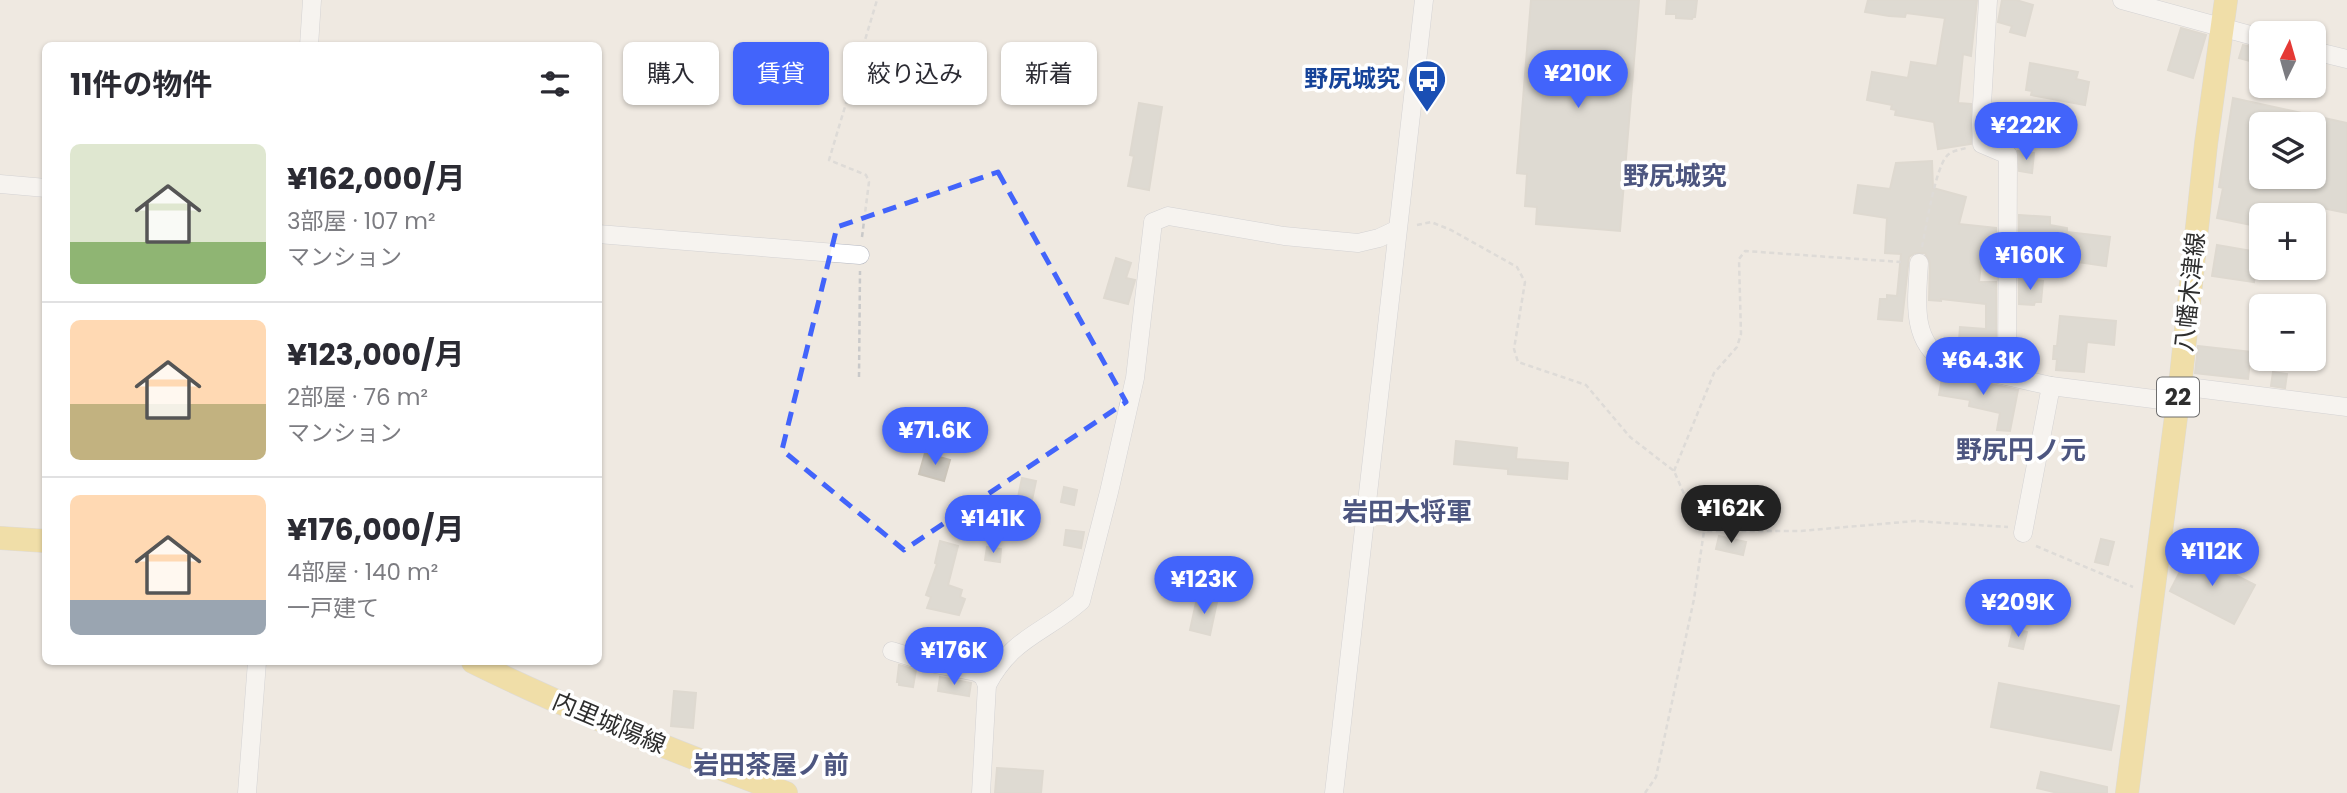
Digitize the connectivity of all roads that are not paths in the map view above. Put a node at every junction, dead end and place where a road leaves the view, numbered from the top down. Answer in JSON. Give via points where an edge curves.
{"nodes":[{"id":1,"x":312,"y":0,"type":"edge"},
{"id":2,"x":1424,"y":0,"type":"edge"},
{"id":3,"x":1988,"y":0,"type":"edge"},
{"id":4,"x":2122,"y":0,"type":"edge"},
{"id":5,"x":2226,"y":0,"type":"edge"},
{"id":6,"x":2224,"y":28,"type":"junction"},
{"id":7,"x":2249,"y":35,"type":"edge"},
{"id":8,"x":309,"y":42,"type":"edge"},
{"id":9,"x":2326,"y":54,"type":"edge"},
{"id":10,"x":2347,"y":59,"type":"edge"},
{"id":11,"x":0,"y":184,"type":"edge"},
{"id":12,"x":42,"y":188,"type":"edge"},
{"id":13,"x":1396,"y":230,"type":"junction"},
{"id":14,"x":602,"y":234,"type":"edge"},
{"id":15,"x":860,"y":255,"type":"road end"},
{"id":16,"x":1919,"y":263,"type":"road end"},
{"id":17,"x":2007,"y":376,"type":"junction"},
{"id":18,"x":2051,"y":386,"type":"junction"},
{"id":19,"x":2179,"y":394,"type":"junction"},
{"id":20,"x":2347,"y":407,"type":"edge"},
{"id":21,"x":2023,"y":533,"type":"road end"},
{"id":22,"x":0,"y":538,"type":"edge"},
{"id":23,"x":42,"y":541,"type":"edge"},
{"id":24,"x":892,"y":651,"type":"dead end"},
{"id":25,"x":257,"y":665,"type":"edge"},
{"id":26,"x":479,"y":665,"type":"edge"},
{"id":27,"x":987,"y":685,"type":"junction"},
{"id":28,"x":247,"y":793,"type":"edge"},
{"id":29,"x":786,"y":793,"type":"edge"},
{"id":30,"x":981,"y":793,"type":"edge"},
{"id":31,"x":1334,"y":793,"type":"edge"},
{"id":32,"x":2127,"y":793,"type":"edge"}],
"edges":[{"from":1,"to":8,"type":"street"},
{"from":2,"to":13,"type":"street"},
{"from":3,"to":17,"type":"street","via":[[1982,144],[2008,155]]},
{"from":4,"to":6,"type":"street"},
{"from":5,"to":6,"type":"main road","name":"八幡木津線","number":"22"},
{"from":6,"to":7,"type":"street"},
{"from":6,"to":19,"type":"main road","name":"八幡木津線","number":"22","via":[[2206,144]]},
{"from":9,"to":10,"type":"street"},
{"from":11,"to":12,"type":"street"},
{"from":13,"to":27,"type":"street","via":[[1358,243],[1168,216],[1153,222],[1135,378],[1081,601],[1012,650]]},
{"from":13,"to":31,"type":"street"},
{"from":14,"to":15,"type":"street"},
{"from":16,"to":17,"type":"street","via":[[1916,315],[1933,355]]},
{"from":17,"to":18,"type":"street"},
{"from":18,"to":19,"type":"street"},
{"from":18,"to":21,"type":"street"},
{"from":19,"to":20,"type":"street"},
{"from":19,"to":32,"type":"main road","name":"八幡木津線","number":"22"},
{"from":22,"to":23,"type":"main road"},
{"from":24,"to":27,"type":"street","via":[[976,672],[984,676]]},
{"from":25,"to":28,"type":"street"},
{"from":26,"to":29,"type":"main road","name":"内里城陽線","via":[[685,756]]},
{"from":27,"to":30,"type":"street"}]}
